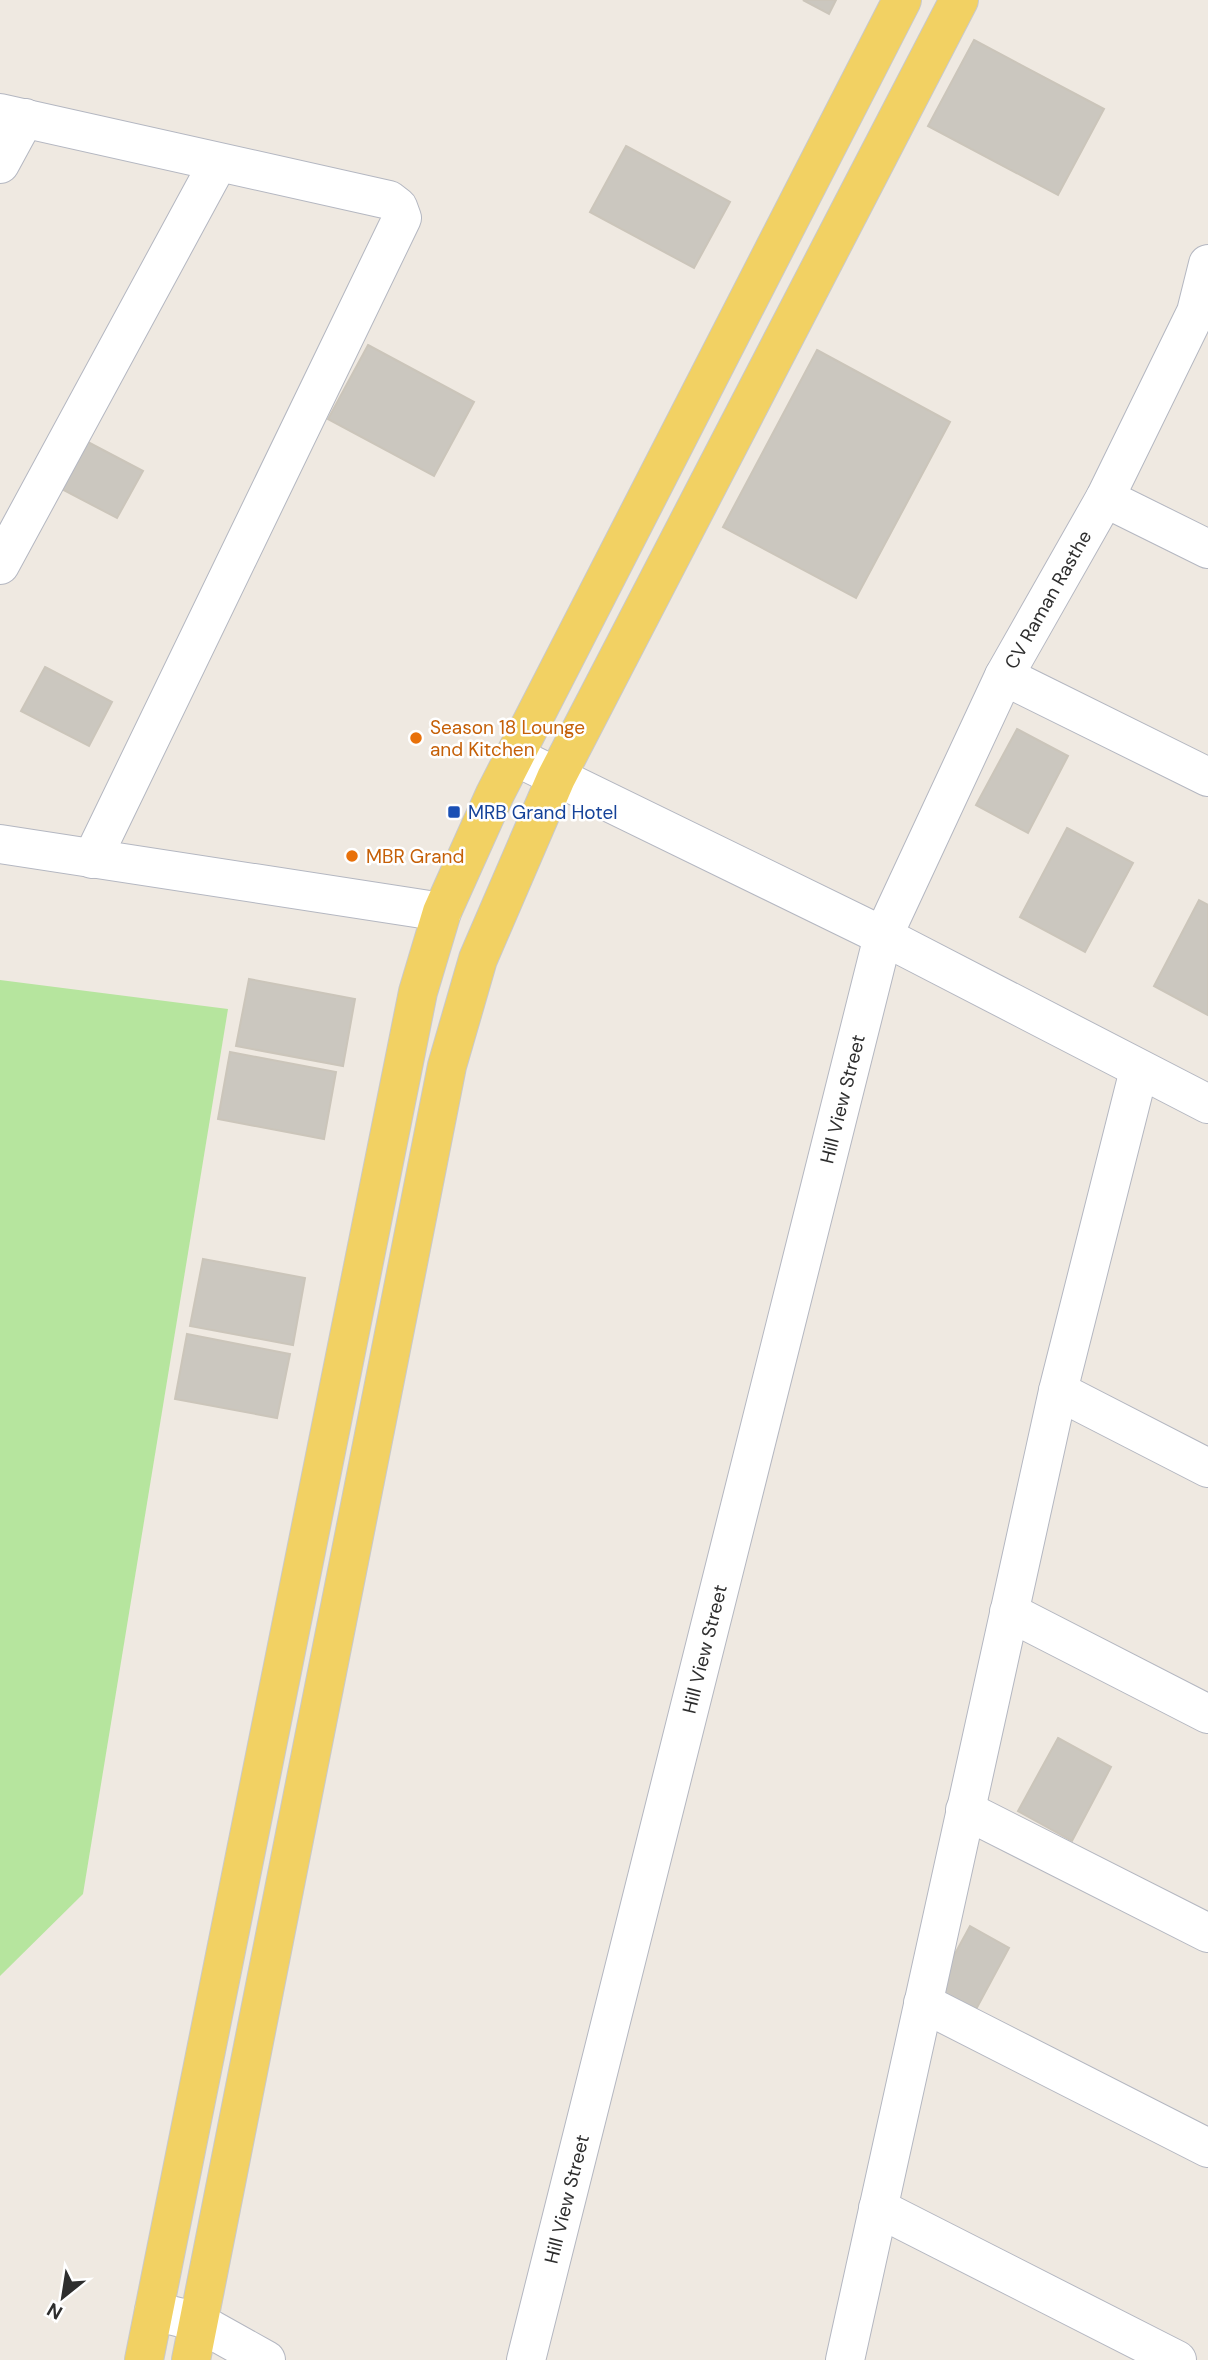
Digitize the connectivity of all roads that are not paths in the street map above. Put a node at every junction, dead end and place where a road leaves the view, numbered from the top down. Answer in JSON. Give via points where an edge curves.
{"nodes":[{"id":1,"x":902,"y":0,"type":"edge"},
{"id":2,"x":959,"y":0,"type":"edge"},
{"id":3,"x":12,"y":115,"type":"edge"},
{"id":4,"x":218,"y":163,"type":"junction"},
{"id":5,"x":0,"y":164,"type":"edge"},
{"id":6,"x":1208,"y":264,"type":"edge"},
{"id":7,"x":1202,"y":315,"type":"edge"},
{"id":8,"x":1105,"y":498,"type":"junction"},
{"id":9,"x":1208,"y":549,"type":"edge"},
{"id":10,"x":0,"y":565,"type":"edge"},
{"id":11,"x":1004,"y":676,"type":"junction"},
{"id":12,"x":514,"y":756,"type":"junction"},
{"id":13,"x":1208,"y":777,"type":"edge"},
{"id":14,"x":556,"y":778,"type":"junction"},
{"id":15,"x":0,"y":844,"type":"edge"},
{"id":16,"x":92,"y":859,"type":"junction"},
{"id":17,"x":442,"y":912,"type":"junction"},
{"id":18,"x":883,"y":936,"type":"junction"},
{"id":19,"x":1139,"y":1070,"type":"junction"},
{"id":20,"x":1208,"y":1104,"type":"edge"},
{"id":21,"x":1058,"y":1391,"type":"junction"},
{"id":22,"x":1208,"y":1468,"type":"edge"},
{"id":23,"x":1009,"y":1612,"type":"junction"},
{"id":24,"x":1208,"y":1714,"type":"edge"},
{"id":25,"x":965,"y":1810,"type":"junction"},
{"id":26,"x":1208,"y":1933,"type":"edge"},
{"id":27,"x":923,"y":2003,"type":"junction"},
{"id":28,"x":1208,"y":2148,"type":"edge"},
{"id":29,"x":878,"y":2208,"type":"junction"},
{"id":30,"x":154,"y":2311,"type":"junction"},
{"id":31,"x":198,"y":2322,"type":"junction"},
{"id":32,"x":144,"y":2360,"type":"edge"},
{"id":33,"x":191,"y":2360,"type":"edge"},
{"id":34,"x":266,"y":2360,"type":"edge"},
{"id":35,"x":526,"y":2360,"type":"edge"},
{"id":36,"x":845,"y":2360,"type":"edge"},
{"id":37,"x":1177,"y":2360,"type":"edge"}],
"edges":[{"from":1,"to":12,"type":"main road"},
{"from":2,"to":14,"type":"main road"},
{"from":3,"to":4,"type":"street"},
{"from":3,"to":5,"type":"street"},
{"from":4,"to":10,"type":"street"},
{"from":4,"to":16,"type":"street","via":[[389,200],[402,218]]},
{"from":6,"to":7,"type":"street","name":"CV Raman Rasthe"},
{"from":7,"to":8,"type":"street","name":"CV Raman Rasthe"},
{"from":8,"to":9,"type":"street"},
{"from":8,"to":11,"type":"street","name":"CV Raman Rasthe"},
{"from":11,"to":13,"type":"street"},
{"from":11,"to":18,"type":"street","name":"CV Raman Rasthe"},
{"from":12,"to":14,"type":"street"},
{"from":12,"to":17,"type":"main road"},
{"from":14,"to":18,"type":"street"},
{"from":14,"to":31,"type":"main road","via":[[478,959],[447,1066]]},
{"from":15,"to":16,"type":"street"},
{"from":16,"to":17,"type":"street"},
{"from":17,"to":30,"type":"main road","via":[[418,992]]},
{"from":18,"to":19,"type":"street"},
{"from":18,"to":35,"type":"street","name":"Hill View Street"},
{"from":19,"to":20,"type":"street"},
{"from":19,"to":21,"type":"street"},
{"from":21,"to":22,"type":"street"},
{"from":21,"to":23,"type":"street"},
{"from":23,"to":24,"type":"street"},
{"from":23,"to":25,"type":"street"},
{"from":25,"to":26,"type":"street"},
{"from":25,"to":27,"type":"street"},
{"from":27,"to":28,"type":"street"},
{"from":27,"to":29,"type":"street"},
{"from":29,"to":36,"type":"street"},
{"from":29,"to":37,"type":"street"},
{"from":30,"to":31,"type":"street"},
{"from":30,"to":32,"type":"main road"},
{"from":31,"to":33,"type":"main road"},
{"from":31,"to":34,"type":"street"}]}
